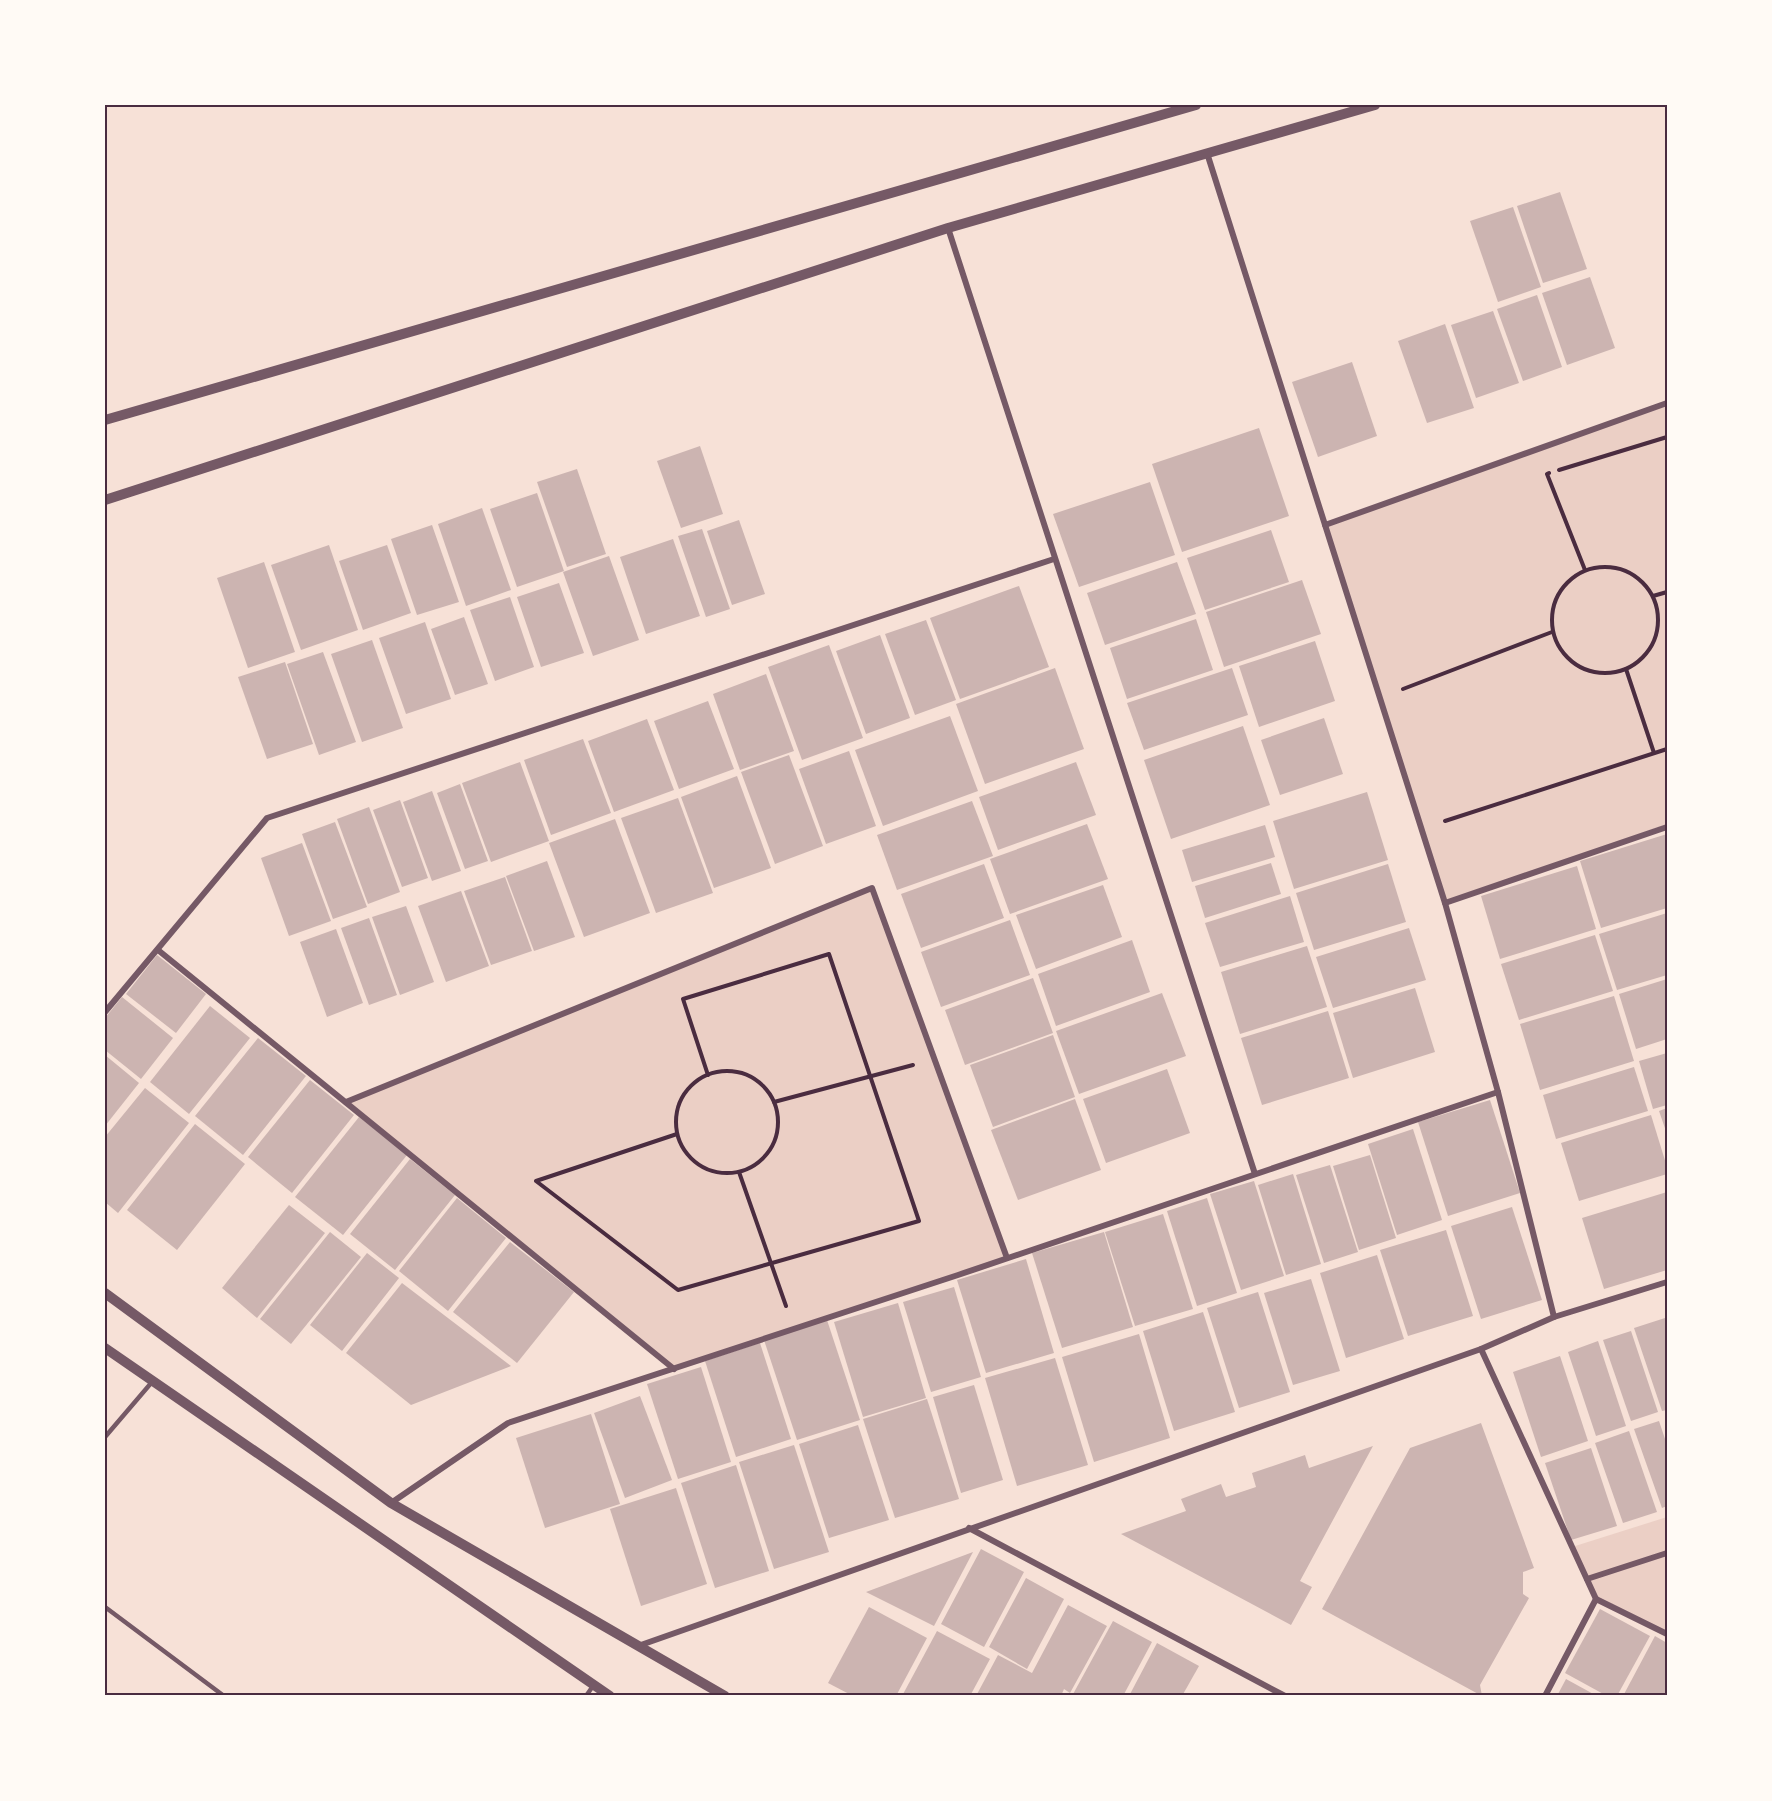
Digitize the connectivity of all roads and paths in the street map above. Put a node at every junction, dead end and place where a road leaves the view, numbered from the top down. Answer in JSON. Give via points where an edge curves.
{"nodes":[{"id":1,"x":1196,"y":105,"type":"edge"},
{"id":2,"x":1375,"y":105,"type":"edge"},
{"id":3,"x":1207,"y":153,"type":"junction"},
{"id":4,"x":948,"y":228,"type":"junction"},
{"id":5,"x":1667,"y":403,"type":"edge"},
{"id":6,"x":105,"y":420,"type":"edge"},
{"id":7,"x":1667,"y":436,"type":"edge"},
{"id":8,"x":105,"y":500,"type":"edge"},
{"id":9,"x":1325,"y":525,"type":"junction"},
{"id":10,"x":1054,"y":559,"type":"junction"},
{"id":11,"x":1585,"y":570,"type":"junction"},
{"id":12,"x":1667,"y":592,"type":"edge"},
{"id":13,"x":1653,"y":596,"type":"junction"},
{"id":14,"x":1552,"y":632,"type":"junction"},
{"id":15,"x":1626,"y":669,"type":"junction"},
{"id":16,"x":1380,"y":697,"type":"junction"},
{"id":17,"x":1667,"y":749,"type":"edge"},
{"id":18,"x":1654,"y":753,"type":"junction"},
{"id":19,"x":1667,"y":826,"type":"edge"},
{"id":20,"x":1421,"y":829,"type":"junction"},
{"id":21,"x":1445,"y":903,"type":"junction"},
{"id":22,"x":158,"y":950,"type":"junction"},
{"id":23,"x":105,"y":1012,"type":"edge"},
{"id":24,"x":934,"y":1059,"type":"junction"},
{"id":25,"x":708,"y":1075,"type":"junction"},
{"id":26,"x":870,"y":1076,"type":"junction"},
{"id":27,"x":1498,"y":1092,"type":"junction"},
{"id":28,"x":346,"y":1102,"type":"junction"},
{"id":29,"x":774,"y":1102,"type":"junction"},
{"id":30,"x":677,"y":1134,"type":"junction"},
{"id":31,"x":739,"y":1172,"type":"junction"},
{"id":32,"x":1255,"y":1174,"type":"junction"},
{"id":33,"x":1007,"y":1258,"type":"junction"},
{"id":34,"x":771,"y":1263,"type":"junction"},
{"id":35,"x":1667,"y":1282,"type":"edge"},
{"id":36,"x":105,"y":1293,"type":"edge"},
{"id":37,"x":1554,"y":1317,"type":"junction"},
{"id":38,"x":794,"y":1329,"type":"junction"},
{"id":39,"x":105,"y":1348,"type":"edge"},
{"id":40,"x":1481,"y":1349,"type":"junction"},
{"id":41,"x":674,"y":1369,"type":"junction"},
{"id":42,"x":152,"y":1381,"type":"junction"},
{"id":43,"x":105,"y":1437,"type":"edge"},
{"id":44,"x":391,"y":1503,"type":"junction"},
{"id":45,"x":969,"y":1528,"type":"junction"},
{"id":46,"x":1667,"y":1553,"type":"edge"},
{"id":47,"x":1587,"y":1579,"type":"junction"},
{"id":48,"x":1596,"y":1599,"type":"junction"},
{"id":49,"x":105,"y":1607,"type":"edge"},
{"id":50,"x":1667,"y":1634,"type":"edge"},
{"id":51,"x":638,"y":1647,"type":"junction"},
{"id":52,"x":593,"y":1686,"type":"junction"},
{"id":53,"x":224,"y":1696,"type":"edge"},
{"id":54,"x":586,"y":1696,"type":"edge"},
{"id":55,"x":610,"y":1696,"type":"edge"},
{"id":56,"x":725,"y":1696,"type":"edge"},
{"id":57,"x":1285,"y":1696,"type":"edge"},
{"id":58,"x":1545,"y":1696,"type":"edge"}],
"edges":[{"from":1,"to":6,"type":"street"},
{"from":2,"to":3,"type":"street"},
{"from":3,"to":4,"type":"street"},
{"from":3,"to":9,"type":"street"},
{"from":4,"to":8,"type":"street"},
{"from":4,"to":10,"type":"street"},
{"from":5,"to":9,"type":"street"},
{"from":7,"to":11,"type":"path","via":[[1547,474]]},
{"from":9,"to":16,"type":"street"},
{"from":10,"to":22,"type":"street","via":[[267,818]]},
{"from":10,"to":32,"type":"street"},
{"from":11,"to":13,"type":"path","via":[[1616,567],[1644,582]]},
{"from":11,"to":14,"type":"path","via":[[1571,578],[1554,602]]},
{"from":12,"to":13,"type":"path"},
{"from":13,"to":15,"type":"path","via":[[1658,630],[1641,660]]},
{"from":14,"to":15,"type":"path","via":[[1573,663],[1608,674]]},
{"from":14,"to":16,"type":"path"},
{"from":15,"to":18,"type":"path"},
{"from":16,"to":20,"type":"street"},
{"from":17,"to":18,"type":"path"},
{"from":18,"to":20,"type":"path"},
{"from":19,"to":21,"type":"street"},
{"from":20,"to":21,"type":"street"},
{"from":21,"to":27,"type":"street"},
{"from":22,"to":23,"type":"street"},
{"from":22,"to":28,"type":"street"},
{"from":24,"to":26,"type":"path"},
{"from":24,"to":28,"type":"street","via":[[872,888]]},
{"from":24,"to":33,"type":"street"},
{"from":25,"to":26,"type":"path","via":[[683,999],[829,954]]},
{"from":25,"to":29,"type":"path","via":[[739,1072],[765,1088]]},
{"from":25,"to":30,"type":"path","via":[[685,1092],[676,1119]]},
{"from":26,"to":29,"type":"path"},
{"from":26,"to":34,"type":"path","via":[[919,1221]]},
{"from":27,"to":32,"type":"street"},
{"from":27,"to":37,"type":"street"},
{"from":28,"to":41,"type":"street"},
{"from":29,"to":31,"type":"path","via":[[778,1131],[773,1145],[753,1167]]},
{"from":30,"to":31,"type":"path","via":[[683,1149],[707,1170]]},
{"from":30,"to":34,"type":"path","via":[[536,1180],[678,1290]]},
{"from":31,"to":34,"type":"path"},
{"from":32,"to":33,"type":"street"},
{"from":33,"to":38,"type":"street"},
{"from":34,"to":38,"type":"path"},
{"from":35,"to":37,"type":"street"},
{"from":36,"to":44,"type":"street"},
{"from":37,"to":40,"type":"street"},
{"from":38,"to":41,"type":"street"},
{"from":39,"to":42,"type":"street"},
{"from":40,"to":45,"type":"street"},
{"from":40,"to":47,"type":"street"},
{"from":41,"to":44,"type":"street","via":[[508,1423]]},
{"from":42,"to":43,"type":"lane"},
{"from":42,"to":52,"type":"street"},
{"from":44,"to":51,"type":"street"},
{"from":45,"to":51,"type":"street"},
{"from":45,"to":57,"type":"street"},
{"from":46,"to":47,"type":"street"},
{"from":47,"to":48,"type":"street"},
{"from":48,"to":50,"type":"street"},
{"from":48,"to":58,"type":"street"},
{"from":49,"to":53,"type":"lane"},
{"from":51,"to":56,"type":"street"},
{"from":52,"to":54,"type":"lane"},
{"from":52,"to":55,"type":"street"}]}
